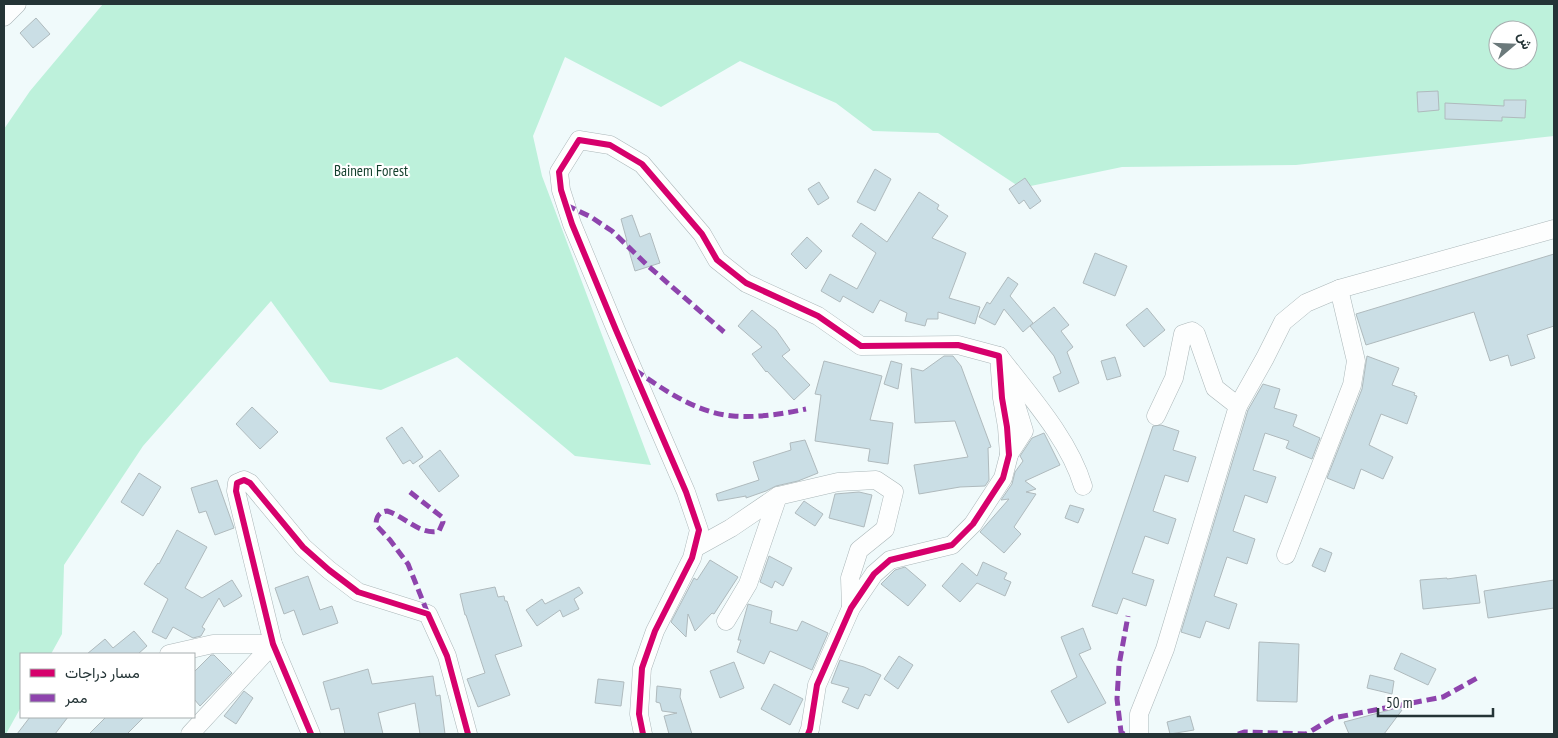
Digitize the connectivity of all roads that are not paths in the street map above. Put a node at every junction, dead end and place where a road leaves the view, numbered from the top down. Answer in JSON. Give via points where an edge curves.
{"nodes":[{"id":1,"x":17,"y":4,"type":"edge"},
{"id":2,"x":4,"y":17,"type":"edge"},
{"id":3,"x":1554,"y":229,"type":"edge"},
{"id":4,"x":1339,"y":289,"type":"junction"},
{"id":5,"x":999,"y":356,"type":"junction"},
{"id":6,"x":1238,"y":406,"type":"junction"},
{"id":7,"x":1156,"y":416,"type":"dead end"},
{"id":8,"x":1083,"y":486,"type":"dead end"},
{"id":9,"x":778,"y":496,"type":"junction"},
{"id":10,"x":694,"y":548,"type":"junction"},
{"id":11,"x":1286,"y":555,"type":"dead end"},
{"id":12,"x":851,"y":608,"type":"junction"},
{"id":13,"x":726,"y":621,"type":"dead end"},
{"id":14,"x":273,"y":644,"type":"junction"},
{"id":15,"x":173,"y":653,"type":"edge"},
{"id":16,"x":190,"y":734,"type":"edge"},
{"id":17,"x":311,"y":734,"type":"edge"},
{"id":18,"x":468,"y":734,"type":"edge"},
{"id":19,"x":643,"y":734,"type":"edge"},
{"id":20,"x":808,"y":734,"type":"edge"},
{"id":21,"x":1139,"y":734,"type":"edge"}],
"edges":[{"from":1,"to":2,"type":"street"},
{"from":3,"to":4,"type":"street"},
{"from":4,"to":6,"type":"street","via":[[1306,303],[1283,322]]},
{"from":4,"to":11,"type":"street","via":[[1356,361],[1352,385]]},
{"from":5,"to":8,"type":"street","via":[[1049,421],[1079,472]]},
{"from":5,"to":10,"type":"street","via":[[958,345],[861,346],[818,316],[746,283],[718,260],[702,234],[642,164],[610,145],[579,140],[559,172],[561,190],[572,224],[686,492],[699,530]]},
{"from":5,"to":12,"type":"street","via":[[1024,431],[1008,454],[1003,478],[973,524],[952,545],[890,560],[874,574]]},
{"from":6,"to":7,"type":"street","via":[[1215,388],[1196,334],[1192,331],[1183,334],[1174,378]]},
{"from":6,"to":21,"type":"street","via":[[1165,649],[1139,714]]},
{"from":9,"to":10,"type":"street"},
{"from":9,"to":12,"type":"street","via":[[838,482],[876,480],[894,492],[885,529],[859,550],[850,578]]},
{"from":9,"to":13,"type":"street","via":[[748,584]]},
{"from":10,"to":19,"type":"street","via":[[642,668],[639,714]]},
{"from":12,"to":20,"type":"street","via":[[817,685]]},
{"from":14,"to":15,"type":"street","via":[[213,644]]},
{"from":14,"to":16,"type":"street"},
{"from":14,"to":17,"type":"street"},
{"from":14,"to":18,"type":"street","via":[[236,491],[237,484],[244,480],[250,483],[303,547],[358,592],[428,614],[447,656]]}]}
